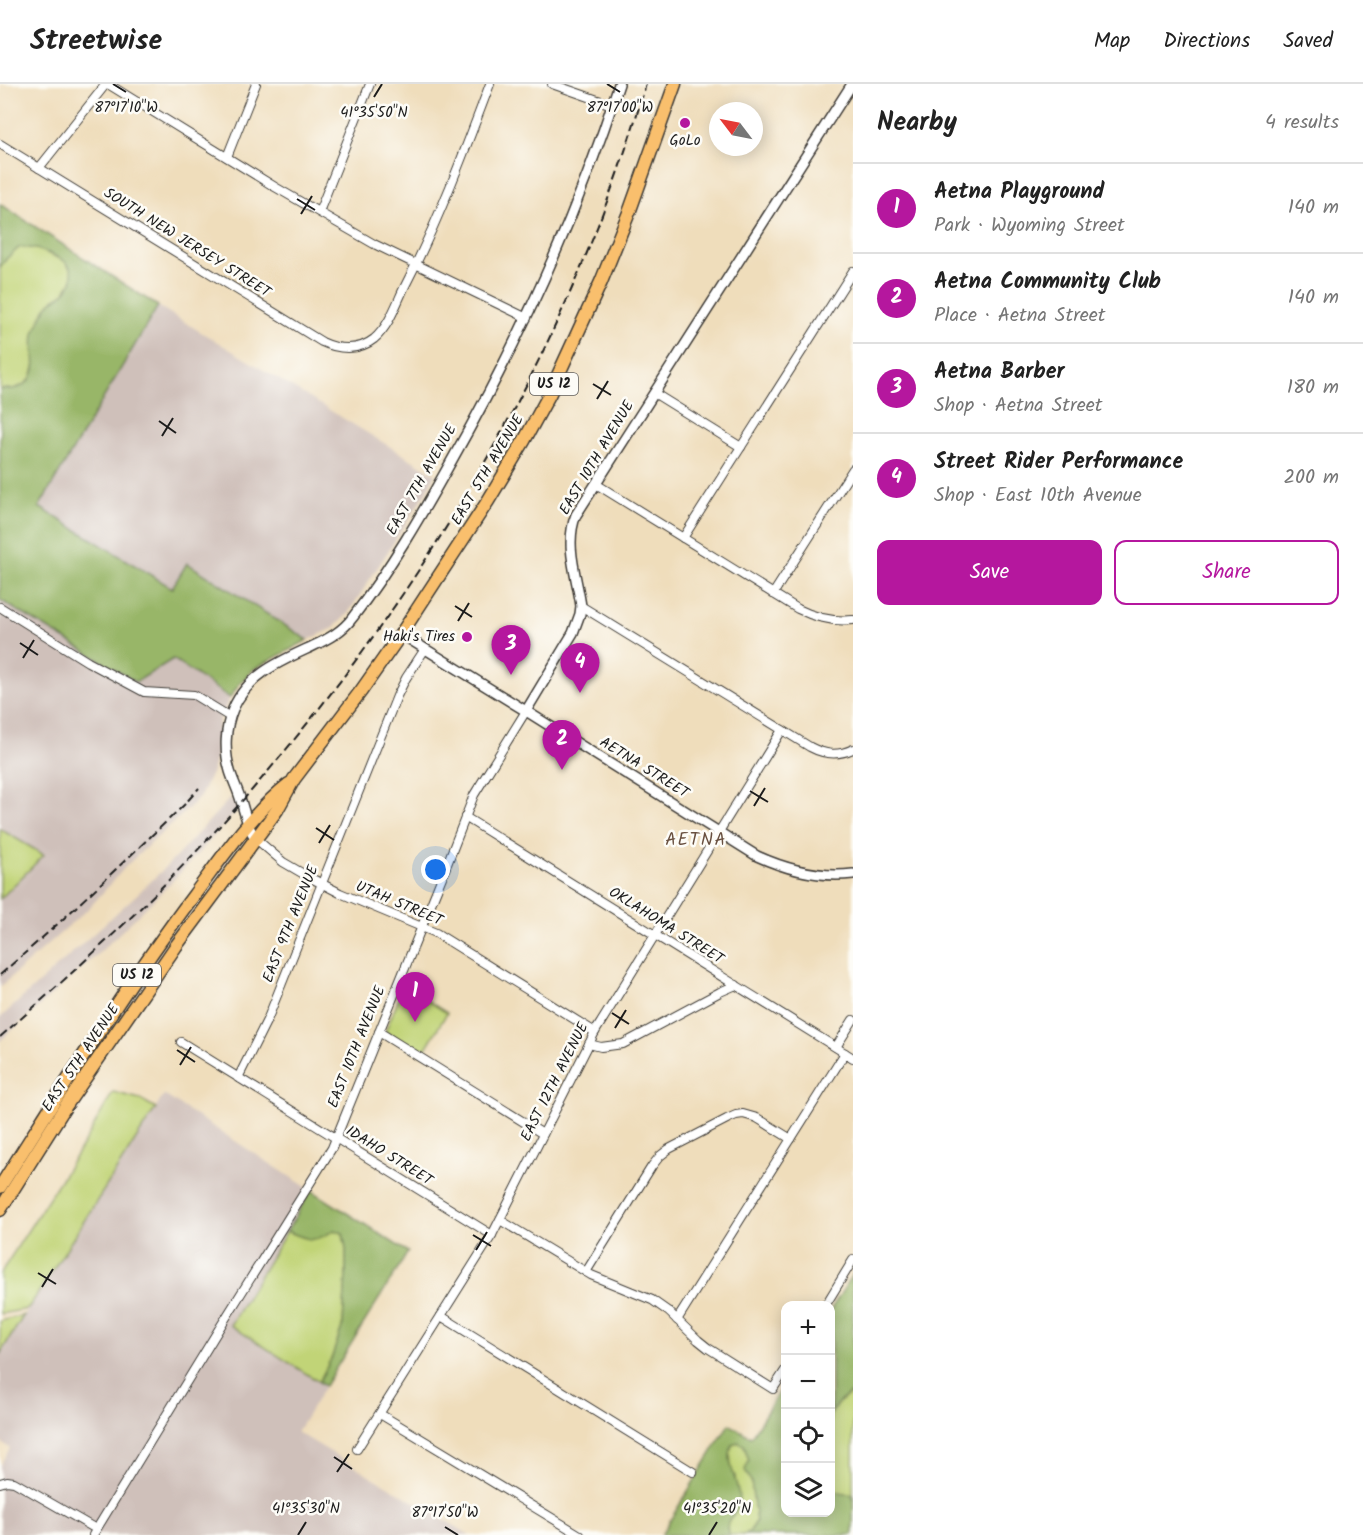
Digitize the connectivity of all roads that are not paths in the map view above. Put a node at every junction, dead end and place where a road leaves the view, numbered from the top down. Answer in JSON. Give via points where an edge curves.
{"nodes":[{"id":1,"x":107,"y":84,"type":"edge"},
{"id":2,"x":256,"y":84,"type":"edge"},
{"id":3,"x":370,"y":84,"type":"edge"},
{"id":4,"x":490,"y":84,"type":"edge"},
{"id":5,"x":552,"y":84,"type":"edge"},
{"id":6,"x":619,"y":84,"type":"edge"},
{"id":7,"x":675,"y":84,"type":"edge"},
{"id":8,"x":852,"y":84,"type":"edge"},
{"id":9,"x":612,"y":105,"type":"junction"},
{"id":10,"x":0,"y":144,"type":"edge"},
{"id":11,"x":227,"y":157,"type":"junction"},
{"id":12,"x":39,"y":168,"type":"junction"},
{"id":13,"x":319,"y":212,"type":"junction"},
{"id":14,"x":416,"y":265,"type":"junction"},
{"id":15,"x":853,"y":271,"type":"edge"},
{"id":16,"x":527,"y":318,"type":"junction"},
{"id":17,"x":654,"y":393,"type":"junction"},
{"id":18,"x":741,"y":447,"type":"junction"},
{"id":19,"x":853,"y":469,"type":"edge"},
{"id":20,"x":596,"y":484,"type":"junction"},
{"id":21,"x":683,"y":538,"type":"junction"},
{"id":22,"x":773,"y":594,"type":"junction"},
{"id":23,"x":581,"y":606,"type":"junction"},
{"id":24,"x":0,"y":607,"type":"edge"},
{"id":25,"x":853,"y":620,"type":"edge"},
{"id":26,"x":401,"y":634,"type":"junction"},
{"id":27,"x":426,"y":650,"type":"junction"},
{"id":28,"x":526,"y":711,"type":"junction"},
{"id":29,"x":230,"y":717,"type":"junction"},
{"id":30,"x":782,"y":730,"type":"junction"},
{"id":31,"x":853,"y":749,"type":"edge"},
{"id":32,"x":294,"y":779,"type":"junction"},
{"id":33,"x":465,"y":817,"type":"junction"},
{"id":34,"x":247,"y":826,"type":"junction"},
{"id":35,"x":718,"y":832,"type":"junction"},
{"id":36,"x":255,"y":838,"type":"junction"},
{"id":37,"x":853,"y":874,"type":"edge"},
{"id":38,"x":321,"y":883,"type":"junction"},
{"id":39,"x":422,"y":926,"type":"junction"},
{"id":40,"x":655,"y":935,"type":"junction"},
{"id":41,"x":736,"y":985,"type":"junction"},
{"id":42,"x":853,"y":1020,"type":"edge"},
{"id":43,"x":379,"y":1032,"type":"junction"},
{"id":44,"x":595,"y":1032,"type":"junction"},
{"id":45,"x":181,"y":1042,"type":"dead end"},
{"id":46,"x":589,"y":1044,"type":"junction"},
{"id":47,"x":836,"y":1047,"type":"junction"},
{"id":48,"x":845,"y":1053,"type":"junction"},
{"id":49,"x":853,"y":1058,"type":"edge"},
{"id":50,"x":238,"y":1078,"type":"junction"},
{"id":51,"x":543,"y":1134,"type":"junction"},
{"id":52,"x":336,"y":1139,"type":"junction"},
{"id":53,"x":791,"y":1139,"type":"junction"},
{"id":54,"x":0,"y":1187,"type":"edge"},
{"id":55,"x":0,"y":1210,"type":"edge"},
{"id":56,"x":500,"y":1220,"type":"junction"},
{"id":57,"x":492,"y":1235,"type":"junction"},
{"id":58,"x":853,"y":1260,"type":"edge"},
{"id":59,"x":586,"y":1272,"type":"junction"},
{"id":60,"x":827,"y":1301,"type":"edge"},
{"id":61,"x":441,"y":1316,"type":"junction"},
{"id":62,"x":677,"y":1320,"type":"junction"},
{"id":63,"x":781,"y":1376,"type":"edge"},
{"id":64,"x":380,"y":1414,"type":"junction"},
{"id":65,"x":357,"y":1449,"type":"dead end"},
{"id":66,"x":693,"y":1472,"type":"dead end"},
{"id":67,"x":0,"y":1483,"type":"edge"},
{"id":68,"x":94,"y":1532,"type":"edge"},
{"id":69,"x":580,"y":1535,"type":"edge"}],
"edges":[{"from":1,"to":11,"type":"street"},
{"from":1,"to":12,"type":"street"},
{"from":2,"to":11,"type":"street"},
{"from":3,"to":13,"type":"street"},
{"from":4,"to":14,"type":"street"},
{"from":5,"to":9,"type":"street"},
{"from":6,"to":9,"type":"street","name":"EAST 7TH AVENUE"},
{"from":7,"to":26,"type":"main road","name":"EAST 5TH AVENUE","number":"US 12","via":[[630,210],[549,395],[488,501]]},
{"from":8,"to":17,"type":"street","name":"EAST 10TH AVENUE"},
{"from":9,"to":16,"type":"street","name":"EAST 7TH AVENUE","via":[[562,241]]},
{"from":10,"to":12,"type":"street","name":"SOUTH NEW JERSEY STREET"},
{"from":11,"to":13,"type":"street"},
{"from":12,"to":14,"type":"street","name":"SOUTH NEW JERSEY STREET","via":[[331,346],[357,347],[376,336]]},
{"from":13,"to":14,"type":"street"},
{"from":14,"to":16,"type":"street"},
{"from":15,"to":18,"type":"street"},
{"from":16,"to":29,"type":"street","name":"EAST 7TH AVENUE","via":[[439,483],[351,620],[332,636],[260,674],[242,693]]},
{"from":17,"to":18,"type":"street"},
{"from":17,"to":20,"type":"street","name":"EAST 10TH AVENUE"},
{"from":18,"to":21,"type":"street"},
{"from":19,"to":22,"type":"street"},
{"from":20,"to":21,"type":"street"},
{"from":20,"to":23,"type":"street","name":"EAST 10TH AVENUE","via":[[576,515],[571,531]]},
{"from":21,"to":22,"type":"street"},
{"from":22,"to":25,"type":"street","via":[[818,618]]},
{"from":23,"to":28,"type":"street","name":"EAST 10TH AVENUE","via":[[568,641]]},
{"from":23,"to":30,"type":"street"},
{"from":24,"to":29,"type":"street","via":[[144,692],[194,695]]},
{"from":26,"to":27,"type":"street","name":"AETNA STREET"},
{"from":26,"to":32,"type":"main road","name":"EAST 5TH AVENUE","number":"US 12"},
{"from":27,"to":28,"type":"street","name":"AETNA STREET"},
{"from":27,"to":38,"type":"street","name":"EAST 9TH AVENUE","via":[[394,702]]},
{"from":28,"to":33,"type":"street","name":"EAST 10TH AVENUE","via":[[476,791]]},
{"from":28,"to":35,"type":"street","name":"AETNA STREET"},
{"from":29,"to":34,"type":"street","name":"EAST 7TH AVENUE","via":[[227,758]]},
{"from":30,"to":31,"type":"street","via":[[820,752],[838,754]]},
{"from":30,"to":35,"type":"street","name":"EAST 12TH AVENUE"},
{"from":32,"to":34,"type":"main road","name":"EAST 5TH AVENUE","number":"US 12"},
{"from":32,"to":36,"type":"main road","name":"EAST 5TH AVENUE","number":"US 12"},
{"from":33,"to":39,"type":"street","name":"EAST 10TH AVENUE"},
{"from":33,"to":40,"type":"street","name":"OKLAHOMA STREET"},
{"from":34,"to":36,"type":"street","name":"EAST 7TH AVENUE"},
{"from":34,"to":54,"type":"main road","name":"EAST 5TH AVENUE","number":"US 12","via":[[149,958]]},
{"from":35,"to":37,"type":"street","name":"AETNA STREET","via":[[757,856],[786,867],[815,874]]},
{"from":35,"to":40,"type":"street","name":"EAST 12TH AVENUE"},
{"from":36,"to":38,"type":"street","name":"UTAH STREET","via":[[288,865]]},
{"from":36,"to":55,"type":"main road","name":"EAST 5TH AVENUE","number":"US 12","via":[[96,1062]]},
{"from":38,"to":39,"type":"street","name":"UTAH STREET"},
{"from":38,"to":50,"type":"street","name":"EAST 9TH AVENUE","via":[[268,1018]]},
{"from":39,"to":43,"type":"street","name":"EAST 10TH AVENUE"},
{"from":39,"to":44,"type":"street","name":"UTAH STREET"},
{"from":40,"to":41,"type":"street","name":"OKLAHOMA STREET"},
{"from":40,"to":44,"type":"street","name":"EAST 12TH AVENUE"},
{"from":41,"to":46,"type":"street","via":[[623,1044]]},
{"from":41,"to":47,"type":"street","name":"OKLAHOMA STREET"},
{"from":42,"to":47,"type":"street"},
{"from":43,"to":51,"type":"street"},
{"from":43,"to":52,"type":"street","name":"EAST 10TH AVENUE"},
{"from":44,"to":46,"type":"street","name":"EAST 12TH AVENUE"},
{"from":45,"to":50,"type":"street","name":"IDAHO STREET"},
{"from":46,"to":51,"type":"street","name":"EAST 12TH AVENUE"},
{"from":47,"to":48,"type":"street","name":"OKLAHOMA STREET"},
{"from":48,"to":49,"type":"street","name":"OKLAHOMA STREET"},
{"from":48,"to":53,"type":"street"},
{"from":50,"to":52,"type":"street","name":"IDAHO STREET"},
{"from":51,"to":56,"type":"street","name":"EAST 12TH AVENUE"},
{"from":52,"to":57,"type":"street","name":"IDAHO STREET"},
{"from":52,"to":68,"type":"street","name":"EAST 10TH AVENUE"},
{"from":53,"to":59,"type":"street","via":[[743,1114],[669,1149],[652,1166]]},
{"from":53,"to":62,"type":"street"},
{"from":56,"to":57,"type":"street","name":"EAST 12TH AVENUE"},
{"from":56,"to":59,"type":"street"},
{"from":57,"to":61,"type":"street","name":"EAST 12TH AVENUE"},
{"from":58,"to":60,"type":"street"},
{"from":59,"to":62,"type":"street","via":[[652,1300]]},
{"from":61,"to":64,"type":"street","name":"EAST 12TH AVENUE"},
{"from":61,"to":66,"type":"street"},
{"from":62,"to":63,"type":"street","via":[[708,1348],[773,1389]]},
{"from":64,"to":65,"type":"street","name":"EAST 12TH AVENUE"},
{"from":64,"to":69,"type":"street"},
{"from":67,"to":68,"type":"street","via":[[14,1482]]}]}
